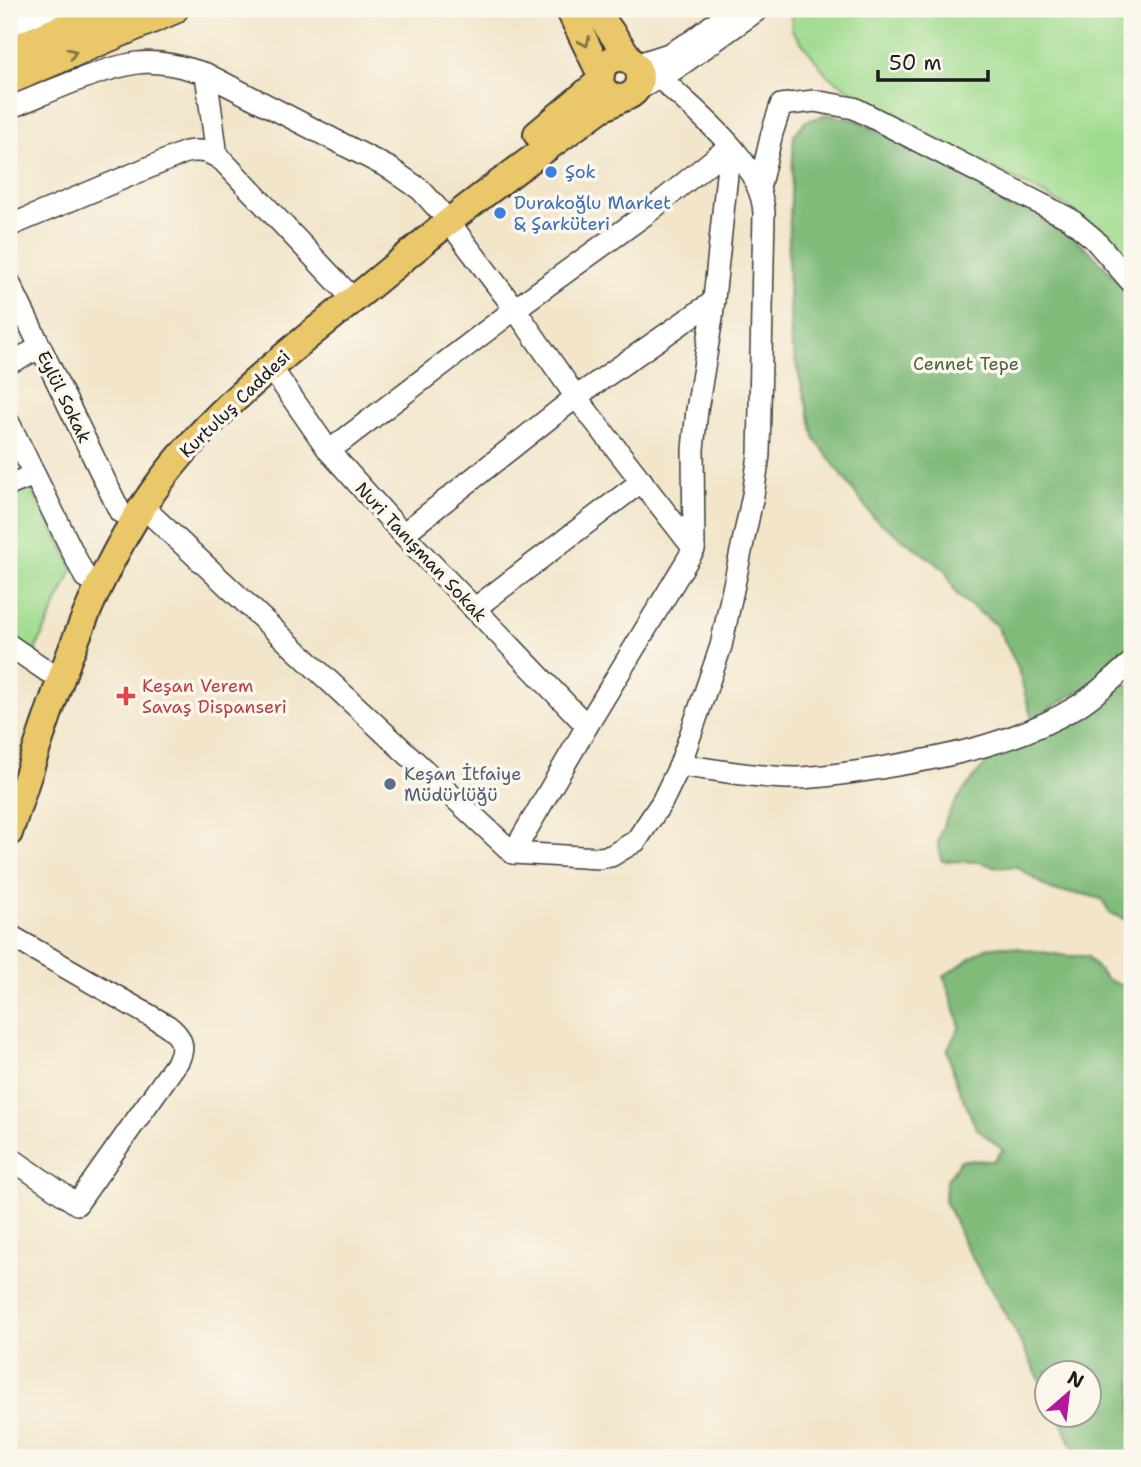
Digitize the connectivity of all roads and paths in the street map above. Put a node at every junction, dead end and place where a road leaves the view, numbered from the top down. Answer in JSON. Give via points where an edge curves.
{"nodes":[{"id":1,"x":54,"y":9,"type":"edge"},
{"id":2,"x":111,"y":9,"type":"edge"},
{"id":3,"x":173,"y":9,"type":"edge"},
{"id":4,"x":569,"y":9,"type":"edge"},
{"id":5,"x":595,"y":9,"type":"edge"},
{"id":6,"x":733,"y":9,"type":"edge"},
{"id":7,"x":759,"y":9,"type":"edge"},
{"id":8,"x":9,"y":28,"type":"edge"},
{"id":9,"x":9,"y":53,"type":"edge"},
{"id":10,"x":206,"y":74,"type":"junction"},
{"id":11,"x":601,"y":78,"type":"junction"},
{"id":12,"x":660,"y":78,"type":"junction"},
{"id":13,"x":9,"y":79,"type":"edge"},
{"id":14,"x":631,"y":79,"type":"junction"},
{"id":15,"x":9,"y":108,"type":"edge"},
{"id":16,"x":730,"y":146,"type":"junction"},
{"id":17,"x":217,"y":156,"type":"junction"},
{"id":18,"x":759,"y":188,"type":"junction"},
{"id":19,"x":444,"y":216,"type":"junction"},
{"id":20,"x":9,"y":226,"type":"edge"},
{"id":21,"x":9,"y":282,"type":"edge"},
{"id":22,"x":1132,"y":283,"type":"edge"},
{"id":23,"x":348,"y":293,"type":"junction"},
{"id":24,"x":714,"y":301,"type":"junction"},
{"id":25,"x":514,"y":309,"type":"junction"},
{"id":26,"x":40,"y":348,"type":"junction"},
{"id":27,"x":9,"y":363,"type":"edge"},
{"id":28,"x":270,"y":366,"type":"junction"},
{"id":29,"x":576,"y":397,"type":"junction"},
{"id":30,"x":9,"y":423,"type":"edge"},
{"id":31,"x":329,"y":452,"type":"junction"},
{"id":32,"x":34,"y":475,"type":"junction"},
{"id":33,"x":642,"y":481,"type":"junction"},
{"id":34,"x":9,"y":485,"type":"edge"},
{"id":35,"x":132,"y":509,"type":"junction"},
{"id":36,"x":403,"y":534,"type":"junction"},
{"id":37,"x":694,"y":549,"type":"junction"},
{"id":38,"x":85,"y":577,"type":"junction"},
{"id":39,"x":474,"y":609,"type":"junction"},
{"id":40,"x":9,"y":645,"type":"edge"},
{"id":41,"x":1131,"y":665,"type":"edge"},
{"id":42,"x":47,"y":671,"type":"junction"},
{"id":43,"x":587,"y":726,"type":"junction"},
{"id":44,"x":680,"y":765,"type":"junction"},
{"id":45,"x":9,"y":782,"type":"edge"},
{"id":46,"x":9,"y":833,"type":"edge"},
{"id":47,"x":513,"y":853,"type":"junction"},
{"id":48,"x":9,"y":935,"type":"edge"},
{"id":49,"x":9,"y":1157,"type":"edge"}],
"edges":[{"from":1,"to":8,"type":"street"},
{"from":2,"to":9,"type":"highway"},
{"from":13,"to":3,"type":"highway","one_way":true},
{"from":4,"to":11,"type":"main road","one_way":true},
{"from":5,"to":14,"type":"main road"},
{"from":6,"to":14,"type":"street","name":"Kurtuluş Caddesi"},
{"from":7,"to":12,"type":"street","name":"Kurtuluş Caddesi"},
{"from":10,"to":15,"type":"street","via":[[169,65],[137,64]]},
{"from":10,"to":17,"type":"street"},
{"from":10,"to":19,"type":"street","via":[[391,169],[421,190]]},
{"from":11,"to":14,"type":"main road","via":[[610,95]]},
{"from":11,"to":14,"type":"main road","name":"Kurtuluş Caddesi","via":[[607,63],[620,58]]},
{"from":11,"to":19,"type":"main road","name":"Kurtuluş Caddesi"},
{"from":12,"to":14,"type":"street","name":"Kurtuluş Caddesi"},
{"from":12,"to":16,"type":"street"},
{"from":14,"to":19,"type":"main road","name":"Kurtuluş Caddesi","via":[[600,109]]},
{"from":16,"to":18,"type":"street"},
{"from":16,"to":24,"type":"street"},
{"from":16,"to":25,"type":"street","via":[[646,214]]},
{"from":17,"to":20,"type":"street","via":[[207,151],[186,152]]},
{"from":17,"to":23,"type":"street"},
{"from":18,"to":22,"type":"street","via":[[781,105],[814,101],[854,108],[1062,215],[1094,239]]},
{"from":18,"to":44,"type":"street","via":[[764,213],[756,477],[721,646]]},
{"from":19,"to":23,"type":"main road","name":"Kurtuluş Caddesi"},
{"from":19,"to":25,"type":"street"},
{"from":21,"to":26,"type":"street","name":"Eylül Sokak"},
{"from":23,"to":28,"type":"main road","name":"Kurtuluş Caddesi"},
{"from":23,"to":35,"type":"main road","name":"Kurtuluş Caddesi","via":[[237,375],[193,418],[154,462]]},
{"from":24,"to":29,"type":"street"},
{"from":24,"to":37,"type":"street","via":[[693,449]]},
{"from":25,"to":29,"type":"street"},
{"from":25,"to":31,"type":"street"},
{"from":26,"to":27,"type":"street"},
{"from":26,"to":35,"type":"street","name":"Eylül Sokak"},
{"from":28,"to":31,"type":"street","name":"Nuri Tanışman Sokak"},
{"from":28,"to":35,"type":"main road","name":"Kurtuluş Caddesi"},
{"from":29,"to":33,"type":"street"},
{"from":29,"to":36,"type":"street"},
{"from":30,"to":32,"type":"street"},
{"from":31,"to":36,"type":"street","name":"Nuri Tanışman Sokak"},
{"from":32,"to":34,"type":"street"},
{"from":32,"to":38,"type":"street"},
{"from":33,"to":37,"type":"street"},
{"from":33,"to":39,"type":"street"},
{"from":35,"to":38,"type":"main road","name":"Kurtuluş Caddesi"},
{"from":35,"to":46,"type":"main road","name":"Kurtuluş Caddesi","via":[[82,627]]},
{"from":35,"to":47,"type":"street"},
{"from":36,"to":39,"type":"street","name":"Nuri Tanışman Sokak"},
{"from":37,"to":43,"type":"street"},
{"from":38,"to":42,"type":"main road","name":"Kurtuluş Caddesi"},
{"from":39,"to":43,"type":"street","name":"Nuri Tanışman Sokak"},
{"from":40,"to":42,"type":"street"},
{"from":41,"to":44,"type":"street","via":[[1079,705],[1041,726],[984,747],[935,758],[795,778]]},
{"from":42,"to":45,"type":"main road","name":"Kurtuluş Caddesi"},
{"from":43,"to":47,"type":"street"},
{"from":44,"to":47,"type":"street","via":[[644,831],[625,850],[598,858]]},
{"from":48,"to":49,"type":"street","via":[[168,1026],[178,1035],[182,1049],[77,1204]]}]}
